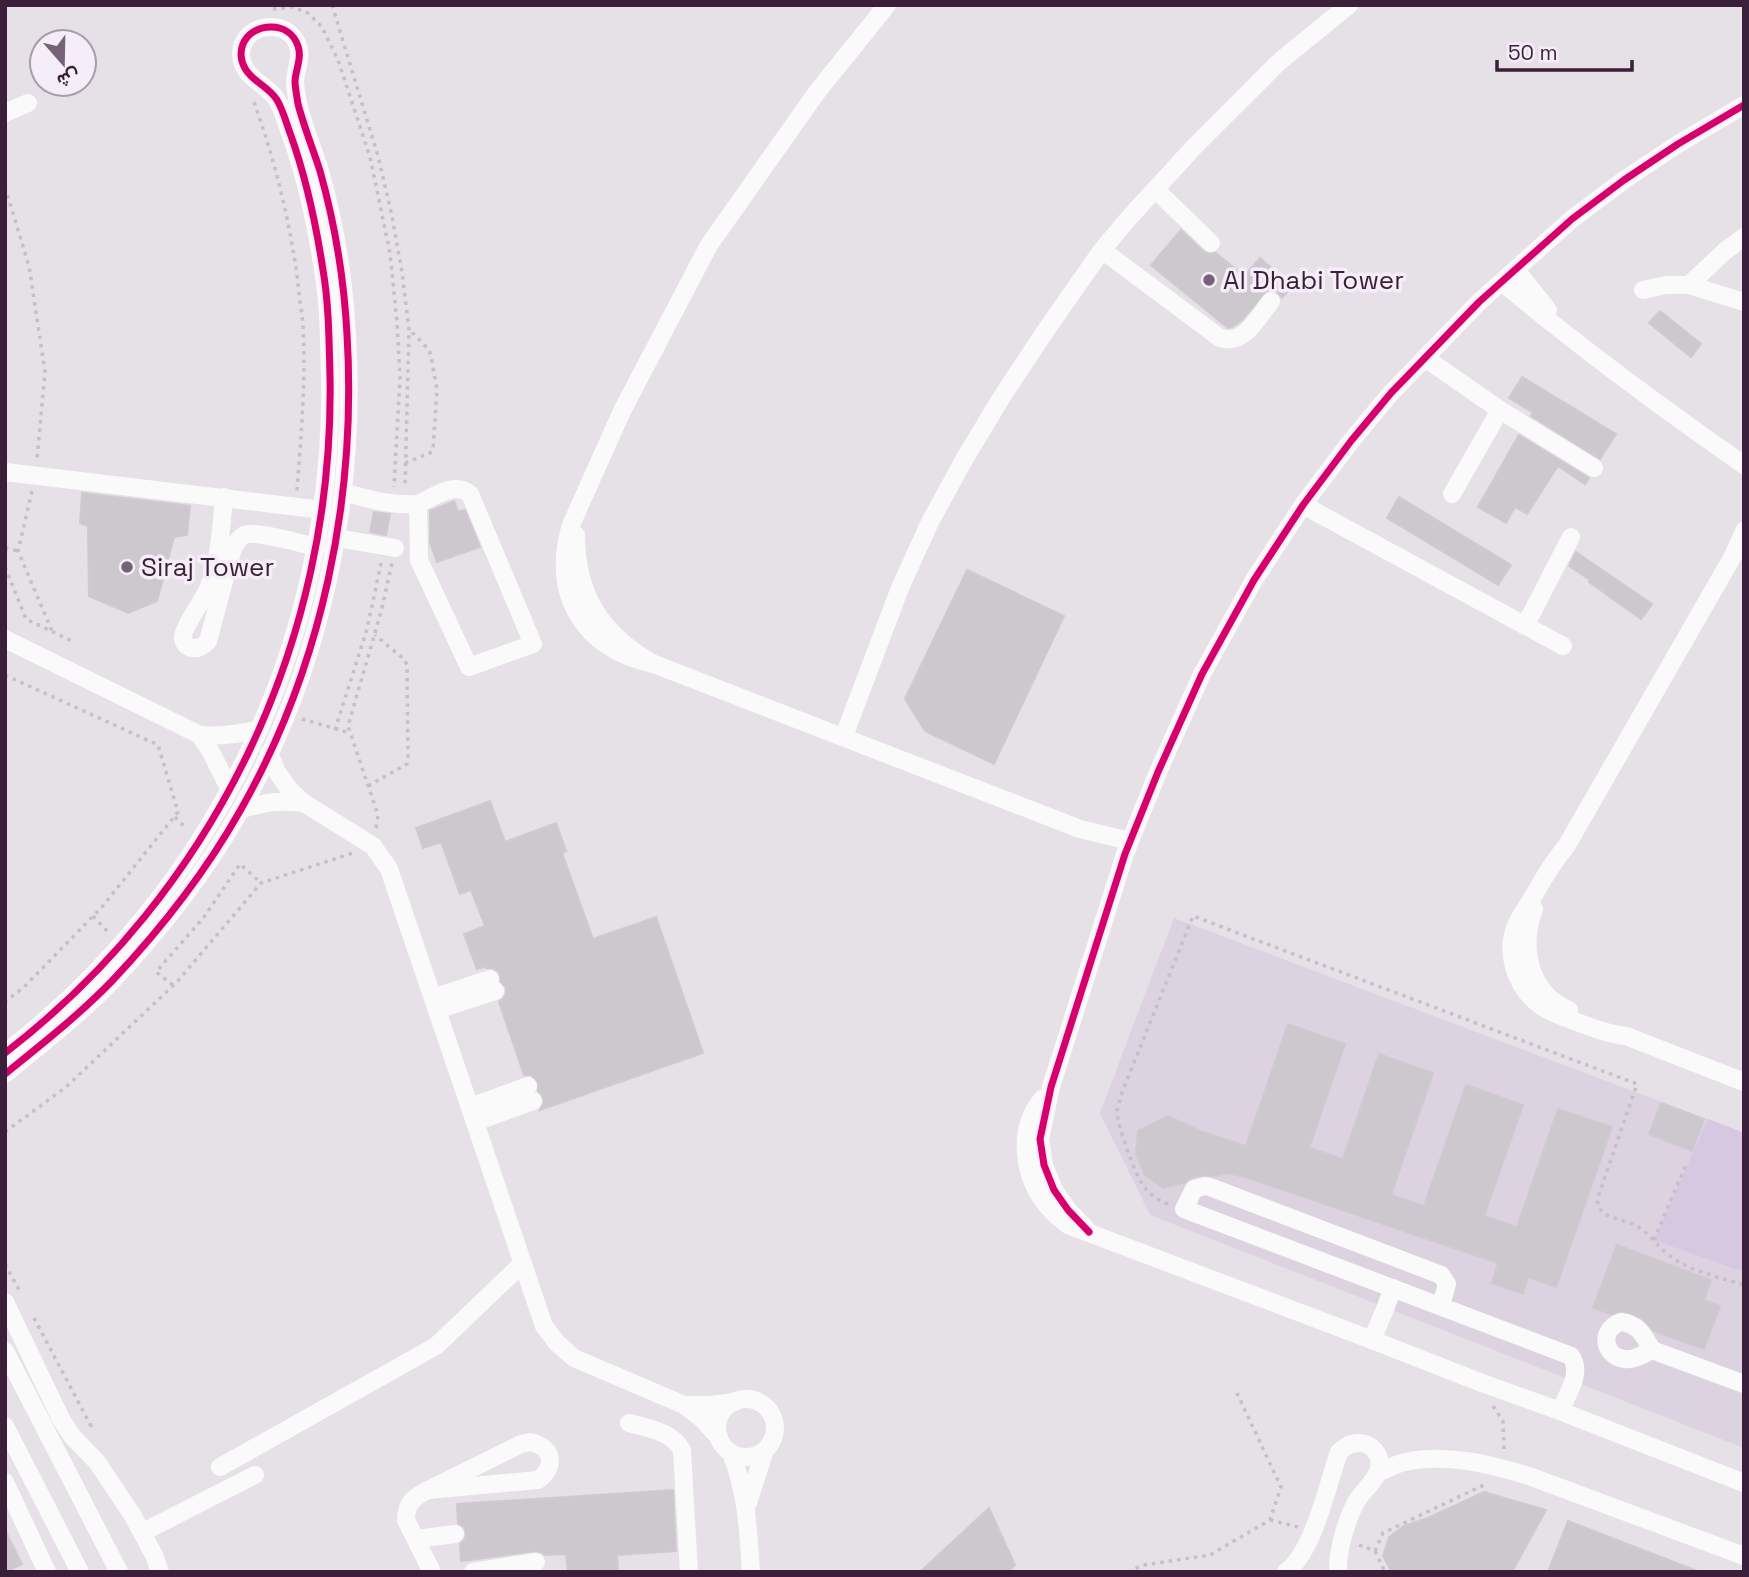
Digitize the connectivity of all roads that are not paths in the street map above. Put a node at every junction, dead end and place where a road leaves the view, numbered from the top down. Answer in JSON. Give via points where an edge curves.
{"nodes":[{"id":1,"x":887,"y":5,"type":"edge"},
{"id":2,"x":1349,"y":5,"type":"edge"},
{"id":3,"x":29,"y":103,"type":"dead end"},
{"id":4,"x":1744,"y":105,"type":"edge"},
{"id":5,"x":5,"y":113,"type":"edge"},
{"id":6,"x":1156,"y":190,"type":"junction"},
{"id":7,"x":1744,"y":237,"type":"edge"},
{"id":8,"x":1211,"y":243,"type":"dead end"},
{"id":9,"x":1102,"y":250,"type":"junction"},
{"id":10,"x":1509,"y":276,"type":"junction"},
{"id":11,"x":1689,"y":285,"type":"junction"},
{"id":12,"x":1643,"y":290,"type":"dead end"},
{"id":13,"x":1271,"y":301,"type":"dead end"},
{"id":14,"x":1744,"y":302,"type":"edge"},
{"id":15,"x":1425,"y":358,"type":"junction"},
{"id":16,"x":1500,"y":410,"type":"junction"},
{"id":17,"x":1744,"y":465,"type":"edge"},
{"id":18,"x":1594,"y":468,"type":"dead end"},
{"id":19,"x":5,"y":472,"type":"edge"},
{"id":20,"x":343,"y":492,"type":"junction"},
{"id":21,"x":1452,"y":494,"type":"dead end"},
{"id":22,"x":224,"y":497,"type":"junction"},
{"id":23,"x":418,"y":504,"type":"junction"},
{"id":24,"x":1303,"y":505,"type":"junction"},
{"id":25,"x":323,"y":510,"type":"junction"},
{"id":26,"x":1744,"y":531,"type":"edge"},
{"id":27,"x":1571,"y":537,"type":"dead end"},
{"id":28,"x":337,"y":538,"type":"junction"},
{"id":29,"x":317,"y":547,"type":"junction"},
{"id":30,"x":395,"y":548,"type":"dead end"},
{"id":31,"x":1738,"y":552,"type":"edge"},
{"id":32,"x":1525,"y":626,"type":"junction"},
{"id":33,"x":5,"y":639,"type":"edge"},
{"id":34,"x":1563,"y":646,"type":"dead end"},
{"id":35,"x":260,"y":729,"type":"junction"},
{"id":36,"x":200,"y":735,"type":"junction"},
{"id":37,"x":844,"y":736,"type":"junction"},
{"id":38,"x":269,"y":753,"type":"junction"},
{"id":39,"x":230,"y":790,"type":"junction"},
{"id":40,"x":304,"y":803,"type":"junction"},
{"id":41,"x":240,"y":810,"type":"junction"},
{"id":42,"x":1128,"y":848,"type":"junction"},
{"id":43,"x":493,"y":985,"type":"dead end"},
{"id":44,"x":435,"y":1004,"type":"junction"},
{"id":45,"x":5,"y":1053,"type":"edge"},
{"id":46,"x":5,"y":1074,"type":"edge"},
{"id":47,"x":1744,"y":1082,"type":"edge"},
{"id":48,"x":530,"y":1094,"type":"dead end"},
{"id":49,"x":473,"y":1114,"type":"junction"},
{"id":50,"x":523,"y":1263,"type":"junction"},
{"id":51,"x":1393,"y":1287,"type":"junction"},
{"id":52,"x":5,"y":1303,"type":"edge"},
{"id":53,"x":1441,"y":1306,"type":"junction"},
{"id":54,"x":1372,"y":1339,"type":"junction"},
{"id":55,"x":5,"y":1350,"type":"edge"},
{"id":56,"x":1652,"y":1350,"type":"dead end"},
{"id":57,"x":1744,"y":1384,"type":"edge"},
{"id":58,"x":735,"y":1402,"type":"junction"},
{"id":59,"x":684,"y":1405,"type":"junction"},
{"id":60,"x":1560,"y":1411,"type":"junction"},
{"id":61,"x":629,"y":1423,"type":"dead end"},
{"id":62,"x":5,"y":1426,"type":"edge"},
{"id":63,"x":719,"y":1437,"type":"junction"},
{"id":64,"x":765,"y":1450,"type":"junction"},
{"id":65,"x":731,"y":1452,"type":"junction"},
{"id":66,"x":220,"y":1467,"type":"dead end"},
{"id":67,"x":1379,"y":1472,"type":"junction"},
{"id":68,"x":255,"y":1475,"type":"dead end"},
{"id":69,"x":5,"y":1482,"type":"edge"},
{"id":70,"x":1744,"y":1483,"type":"edge"},
{"id":71,"x":428,"y":1490,"type":"junction"},
{"id":72,"x":747,"y":1510,"type":"junction"},
{"id":73,"x":143,"y":1532,"type":"junction"},
{"id":74,"x":455,"y":1534,"type":"dead end"},
{"id":75,"x":416,"y":1539,"type":"junction"},
{"id":76,"x":1744,"y":1556,"type":"edge"},
{"id":77,"x":536,"y":1562,"type":"dead end"},
{"id":78,"x":47,"y":1572,"type":"edge"},
{"id":79,"x":80,"y":1572,"type":"edge"},
{"id":80,"x":119,"y":1572,"type":"edge"},
{"id":81,"x":160,"y":1572,"type":"edge"},
{"id":82,"x":432,"y":1572,"type":"edge"},
{"id":83,"x":472,"y":1572,"type":"edge"},
{"id":84,"x":688,"y":1572,"type":"edge"},
{"id":85,"x":751,"y":1572,"type":"edge"},
{"id":86,"x":1286,"y":1572,"type":"edge"},
{"id":87,"x":1338,"y":1572,"type":"edge"}],
"edges":[{"from":1,"to":37,"type":"street","via":[[817,92],[709,244],[622,411],[579,510],[576,533],[580,579],[589,601],[616,638],[634,653]]},
{"from":2,"to":6,"type":"street","via":[[1280,61]]},
{"from":3,"to":5,"type":"street"},
{"from":4,"to":10,"type":"street","via":[[1624,180]]},
{"from":6,"to":8,"type":"street"},
{"from":6,"to":9,"type":"street"},
{"from":7,"to":11,"type":"street"},
{"from":9,"to":13,"type":"street","via":[[1224,340],[1244,334]]},
{"from":9,"to":37,"type":"street","via":[[1003,395],[930,522]]},
{"from":10,"to":15,"type":"street"},
{"from":10,"to":17,"type":"street","via":[[1546,307],[1559,328]]},
{"from":11,"to":12,"type":"street"},
{"from":11,"to":14,"type":"street"},
{"from":15,"to":16,"type":"street"},
{"from":15,"to":24,"type":"street","via":[[1351,441]]},
{"from":16,"to":18,"type":"street"},
{"from":16,"to":21,"type":"street"},
{"from":19,"to":22,"type":"street"},
{"from":20,"to":23,"type":"street","via":[[382,503]]},
{"from":20,"to":25,"type":"street","via":[[349,397],[338,253],[323,182],[296,98],[297,43],[290,32],[264,27],[251,33],[240,57],[245,69],[279,103],[307,189],[326,284],[331,421]]},
{"from":20,"to":28,"type":"street"},
{"from":22,"to":25,"type":"street"},
{"from":22,"to":29,"type":"street","via":[[212,580],[184,631],[183,638],[191,648],[203,647],[208,641],[233,548],[244,535],[261,534]]},
{"from":23,"to":23,"type":"street","via":[[450,489],[470,494],[533,644],[469,667],[419,560]]},
{"from":24,"to":32,"type":"street"},
{"from":24,"to":42,"type":"street","via":[[1208,662]]},
{"from":25,"to":29,"type":"street"},
{"from":26,"to":31,"type":"street"},
{"from":27,"to":32,"type":"street"},
{"from":28,"to":30,"type":"street"},
{"from":28,"to":38,"type":"street","via":[[313,639]]},
{"from":29,"to":35,"type":"street","via":[[294,639]]},
{"from":31,"to":47,"type":"street","via":[[1567,845],[1529,922],[1527,950],[1541,988],[1561,1006]]},
{"from":32,"to":34,"type":"street"},
{"from":33,"to":36,"type":"street"},
{"from":35,"to":36,"type":"street"},
{"from":35,"to":39,"type":"street"},
{"from":36,"to":39,"type":"street"},
{"from":37,"to":42,"type":"street"},
{"from":38,"to":40,"type":"street","via":[[277,772]]},
{"from":38,"to":41,"type":"street"},
{"from":39,"to":45,"type":"street","via":[[177,875],[121,946],[80,989]]},
{"from":40,"to":41,"type":"street","via":[[282,800]]},
{"from":40,"to":44,"type":"street","via":[[373,846],[389,869]]},
{"from":41,"to":46,"type":"street","via":[[202,871],[110,983]]},
{"from":42,"to":54,"type":"street","via":[[1051,1087],[1040,1139],[1054,1189],[1089,1232]]},
{"from":43,"to":44,"type":"street"},
{"from":44,"to":49,"type":"street"},
{"from":48,"to":49,"type":"street"},
{"from":49,"to":50,"type":"street"},
{"from":50,"to":59,"type":"street","via":[[544,1326],[557,1343],[584,1362]]},
{"from":50,"to":66,"type":"street","via":[[436,1346]]},
{"from":51,"to":53,"type":"street"},
{"from":51,"to":53,"type":"street","via":[[1184,1209],[1199,1186],[1236,1196],[1441,1275],[1447,1284]]},
{"from":51,"to":54,"type":"street"},
{"from":52,"to":73,"type":"street","via":[[61,1419],[97,1462]]},
{"from":53,"to":60,"type":"street","via":[[1571,1356],[1577,1370]]},
{"from":54,"to":60,"type":"street"},
{"from":55,"to":80,"type":"street"},
{"from":56,"to":57,"type":"street"},
{"from":58,"to":59,"type":"street"},
{"from":58,"to":63,"type":"street","via":[[722,1412]]},
{"from":58,"to":64,"type":"street","via":[[761,1403],[773,1417],[774,1434]]},
{"from":59,"to":63,"type":"street"},
{"from":60,"to":70,"type":"street"},
{"from":61,"to":84,"type":"street","via":[[667,1434],[682,1450]]},
{"from":62,"to":79,"type":"street"},
{"from":63,"to":65,"type":"street"},
{"from":64,"to":65,"type":"street","via":[[749,1457]]},
{"from":64,"to":72,"type":"street"},
{"from":65,"to":72,"type":"street"},
{"from":67,"to":76,"type":"street","via":[[1405,1462],[1480,1463],[1529,1476]]},
{"from":67,"to":86,"type":"street","via":[[1378,1454],[1372,1447],[1354,1443],[1339,1452],[1314,1530],[1303,1554]]},
{"from":67,"to":87,"type":"street","via":[[1353,1507],[1342,1539]]},
{"from":68,"to":73,"type":"street"},
{"from":69,"to":78,"type":"street"},
{"from":71,"to":71,"type":"street","via":[[521,1444],[539,1443],[550,1458],[550,1467],[538,1480]]},
{"from":71,"to":75,"type":"street","via":[[406,1510]]},
{"from":72,"to":85,"type":"street"},
{"from":73,"to":81,"type":"street"},
{"from":74,"to":75,"type":"street"},
{"from":75,"to":82,"type":"street"},
{"from":77,"to":83,"type":"street"}]}
